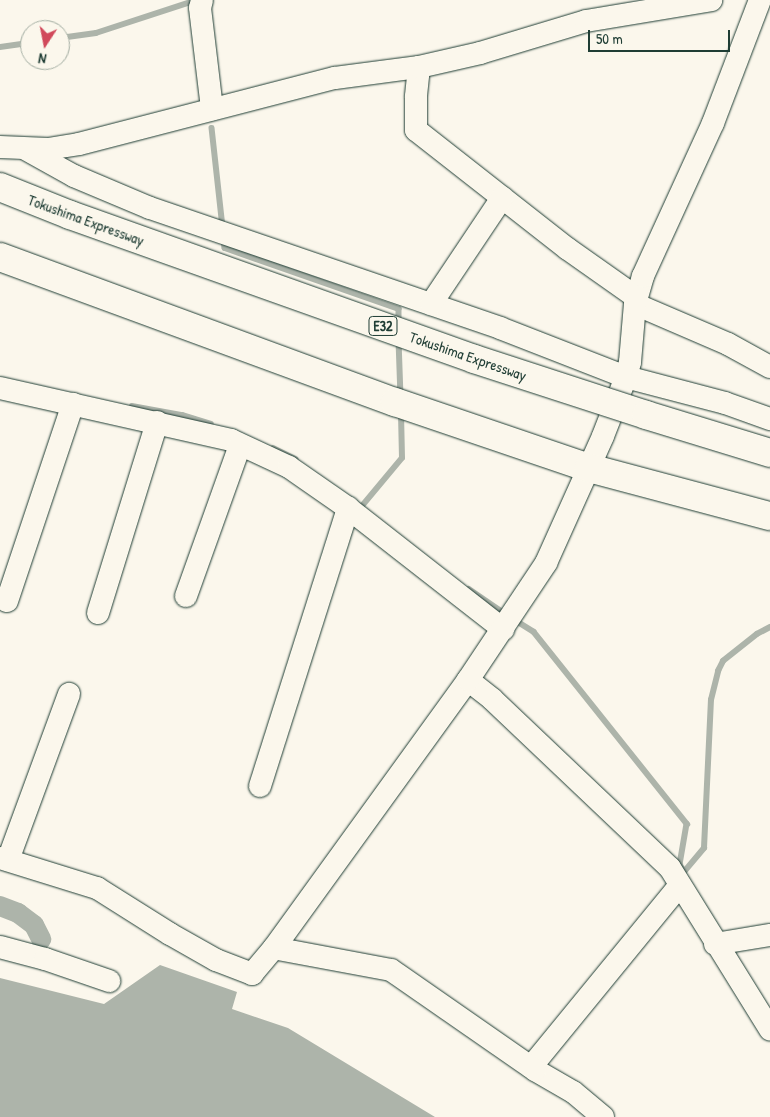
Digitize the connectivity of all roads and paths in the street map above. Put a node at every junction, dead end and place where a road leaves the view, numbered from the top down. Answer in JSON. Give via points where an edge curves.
{"nodes":[{"id":1,"x":711,"y":0,"type":"edge"},
{"id":2,"x":760,"y":0,"type":"edge"},
{"id":3,"x":201,"y":1,"type":"edge"},
{"id":4,"x":419,"y":67,"type":"junction"},
{"id":5,"x":212,"y":109,"type":"junction"},
{"id":6,"x":0,"y":147,"type":"edge"},
{"id":7,"x":27,"y":150,"type":"junction"},
{"id":8,"x":0,"y":187,"type":"edge"},
{"id":9,"x":502,"y":198,"type":"junction"},
{"id":10,"x":0,"y":256,"type":"edge"},
{"id":11,"x":636,"y":300,"type":"junction"},
{"id":12,"x":431,"y":304,"type":"junction"},
{"id":13,"x":770,"y":366,"type":"edge"},
{"id":14,"x":626,"y":377,"type":"junction"},
{"id":15,"x":0,"y":388,"type":"edge"},
{"id":16,"x":73,"y":404,"type":"junction"},
{"id":17,"x":770,"y":419,"type":"edge"},
{"id":18,"x":157,"y":422,"type":"junction"},
{"id":19,"x":240,"y":444,"type":"junction"},
{"id":20,"x":770,"y":453,"type":"edge"},
{"id":21,"x":589,"y":468,"type":"junction"},
{"id":22,"x":348,"y":508,"type":"junction"},
{"id":23,"x":770,"y":516,"type":"edge"},
{"id":24,"x":186,"y":596,"type":"dead end"},
{"id":25,"x":7,"y":601,"type":"dead end"},
{"id":26,"x":98,"y":613,"type":"dead end"},
{"id":27,"x":509,"y":621,"type":"junction"},
{"id":28,"x":468,"y":680,"type":"junction"},
{"id":29,"x":69,"y":694,"type":"dead end"},
{"id":30,"x":260,"y":786,"type":"dead end"},
{"id":31,"x":4,"y":859,"type":"edge"},
{"id":32,"x":680,"y":885,"type":"junction"},
{"id":33,"x":770,"y":935,"type":"edge"},
{"id":34,"x":723,"y":943,"type":"junction"},
{"id":35,"x":0,"y":947,"type":"edge"},
{"id":36,"x":274,"y":948,"type":"junction"},
{"id":37,"x":108,"y":981,"type":"dead end"},
{"id":38,"x":770,"y":1029,"type":"edge"},
{"id":39,"x":531,"y":1067,"type":"junction"},
{"id":40,"x":602,"y":1117,"type":"edge"}],
"edges":[{"from":1,"to":4,"type":"street","via":[[586,21],[480,53]]},
{"from":2,"to":11,"type":"street","via":[[713,123],[643,276]]},
{"from":3,"to":5,"type":"street"},
{"from":4,"to":5,"type":"street","via":[[335,78]]},
{"from":4,"to":9,"type":"street","via":[[416,130]]},
{"from":5,"to":7,"type":"street","via":[[79,144]]},
{"from":6,"to":7,"type":"street"},
{"from":7,"to":12,"type":"street","via":[[74,176],[150,208]]},
{"from":8,"to":20,"type":"main road","name":"Tokushima Expressway","number":"E32","bridge":true,"via":[[70,215],[474,358],[646,416]]},
{"from":9,"to":11,"type":"street"},
{"from":9,"to":12,"type":"street"},
{"from":10,"to":21,"type":"main road","via":[[402,404]]},
{"from":11,"to":13,"type":"street"},
{"from":11,"to":14,"type":"street"},
{"from":12,"to":14,"type":"street"},
{"from":14,"to":17,"type":"street"},
{"from":14,"to":21,"type":"street"},
{"from":15,"to":16,"type":"street"},
{"from":16,"to":18,"type":"street"},
{"from":16,"to":25,"type":"street"},
{"from":18,"to":19,"type":"street"},
{"from":18,"to":26,"type":"street"},
{"from":19,"to":22,"type":"street","via":[[289,468]]},
{"from":19,"to":24,"type":"street"},
{"from":21,"to":23,"type":"main road"},
{"from":21,"to":27,"type":"street","via":[[549,556]]},
{"from":22,"to":27,"type":"street"},
{"from":22,"to":30,"type":"street"},
{"from":27,"to":28,"type":"street"},
{"from":28,"to":32,"type":"street","via":[[655,852]]},
{"from":28,"to":36,"type":"street"},
{"from":29,"to":31,"type":"street"},
{"from":31,"to":36,"type":"street","via":[[97,888],[216,960],[252,974]]},
{"from":32,"to":34,"type":"street"},
{"from":32,"to":39,"type":"street"},
{"from":33,"to":34,"type":"street"},
{"from":34,"to":38,"type":"street"},
{"from":35,"to":37,"type":"street"},
{"from":36,"to":39,"type":"street","via":[[391,970]]},
{"from":39,"to":40,"type":"street","via":[[573,1092]]}]}
